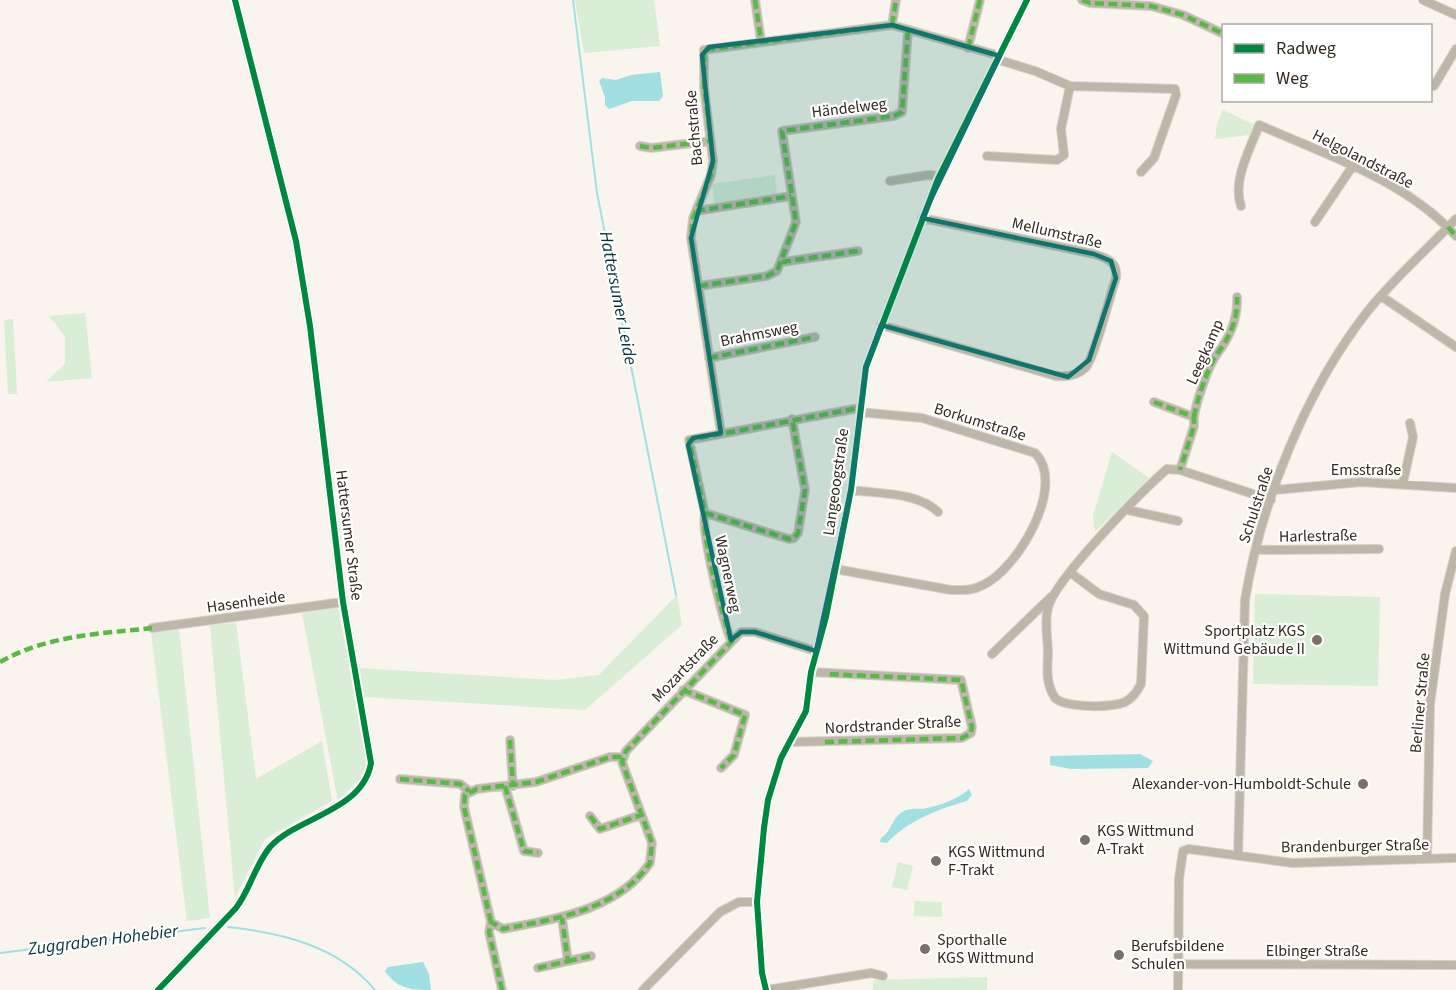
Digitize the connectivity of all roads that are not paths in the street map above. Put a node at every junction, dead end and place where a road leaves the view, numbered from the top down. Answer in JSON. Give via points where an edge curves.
{"nodes":[{"id":1,"x":235,"y":0,"type":"edge"},
{"id":2,"x":755,"y":0,"type":"edge"},
{"id":3,"x":896,"y":0,"type":"edge"},
{"id":4,"x":980,"y":0,"type":"edge"},
{"id":5,"x":1028,"y":0,"type":"edge"},
{"id":6,"x":1082,"y":0,"type":"edge"},
{"id":7,"x":1423,"y":0,"type":"edge"},
{"id":8,"x":1153,"y":3,"type":"edge"},
{"id":9,"x":1456,"y":15,"type":"edge"},
{"id":10,"x":892,"y":25,"type":"junction"},
{"id":11,"x":908,"y":30,"type":"junction"},
{"id":12,"x":1222,"y":33,"type":"edge"},
{"id":13,"x":761,"y":41,"type":"junction"},
{"id":14,"x":969,"y":48,"type":"junction"},
{"id":15,"x":1456,"y":49,"type":"edge"},
{"id":16,"x":999,"y":58,"type":"junction"},
{"id":17,"x":1070,"y":86,"type":"junction"},
{"id":18,"x":1434,"y":86,"type":"dead end"},
{"id":19,"x":710,"y":141,"type":"junction"},
{"id":20,"x":640,"y":146,"type":"dead end"},
{"id":21,"x":987,"y":156,"type":"dead end"},
{"id":22,"x":1352,"y":166,"type":"junction"},
{"id":23,"x":1141,"y":172,"type":"dead end"},
{"id":24,"x":939,"y":176,"type":"junction"},
{"id":25,"x":890,"y":181,"type":"dead end"},
{"id":26,"x":791,"y":196,"type":"junction"},
{"id":27,"x":1241,"y":206,"type":"dead end"},
{"id":28,"x":696,"y":212,"type":"junction"},
{"id":29,"x":922,"y":218,"type":"junction"},
{"id":30,"x":1456,"y":219,"type":"edge"},
{"id":31,"x":1315,"y":222,"type":"dead end"},
{"id":32,"x":1448,"y":227,"type":"junction"},
{"id":33,"x":1456,"y":236,"type":"edge"},
{"id":34,"x":858,"y":251,"type":"dead end"},
{"id":35,"x":782,"y":262,"type":"junction"},
{"id":36,"x":699,"y":286,"type":"junction"},
{"id":37,"x":1381,"y":296,"type":"junction"},
{"id":38,"x":1237,"y":297,"type":"dead end"},
{"id":39,"x":881,"y":325,"type":"junction"},
{"id":40,"x":814,"y":337,"type":"dead end"},
{"id":41,"x":1456,"y":347,"type":"edge"},
{"id":42,"x":709,"y":358,"type":"junction"},
{"id":43,"x":1154,"y":402,"type":"dead end"},
{"id":44,"x":859,"y":410,"type":"junction"},
{"id":45,"x":1194,"y":417,"type":"junction"},
{"id":46,"x":792,"y":419,"type":"junction"},
{"id":47,"x":1410,"y":423,"type":"dead end"},
{"id":48,"x":722,"y":433,"type":"junction"},
{"id":49,"x":1180,"y":470,"type":"junction"},
{"id":50,"x":1403,"y":483,"type":"junction"},
{"id":51,"x":1456,"y":488,"type":"edge"},
{"id":52,"x":851,"y":490,"type":"junction"},
{"id":53,"x":1275,"y":490,"type":"junction"},
{"id":54,"x":1271,"y":500,"type":"junction"},
{"id":55,"x":1128,"y":510,"type":"junction"},
{"id":56,"x":938,"y":512,"type":"dead end"},
{"id":57,"x":705,"y":513,"type":"junction"},
{"id":58,"x":1178,"y":521,"type":"dead end"},
{"id":59,"x":1379,"y":549,"type":"dead end"},
{"id":60,"x":1256,"y":550,"type":"junction"},
{"id":61,"x":1456,"y":551,"type":"edge"},
{"id":62,"x":835,"y":569,"type":"junction"},
{"id":63,"x":1071,"y":573,"type":"junction"},
{"id":64,"x":1053,"y":596,"type":"junction"},
{"id":65,"x":343,"y":602,"type":"junction"},
{"id":66,"x":152,"y":627,"type":"dead end"},
{"id":67,"x":731,"y":640,"type":"junction"},
{"id":68,"x":816,"y":651,"type":"junction"},
{"id":69,"x":992,"y":654,"type":"dead end"},
{"id":70,"x":811,"y":672,"type":"junction"},
{"id":71,"x":683,"y":690,"type":"junction"},
{"id":72,"x":510,"y":740,"type":"dead end"},
{"id":73,"x":790,"y":742,"type":"junction"},
{"id":74,"x":622,"y":757,"type":"junction"},
{"id":75,"x":722,"y":768,"type":"dead end"},
{"id":76,"x":400,"y":778,"type":"dead end"},
{"id":77,"x":509,"y":786,"type":"junction"},
{"id":78,"x":469,"y":791,"type":"junction"},
{"id":79,"x":641,"y":815,"type":"junction"},
{"id":80,"x":590,"y":816,"type":"dead end"},
{"id":81,"x":538,"y":853,"type":"dead end"},
{"id":82,"x":1238,"y":856,"type":"junction"},
{"id":83,"x":1456,"y":858,"type":"edge"},
{"id":84,"x":1427,"y":859,"type":"junction"},
{"id":85,"x":757,"y":902,"type":"junction"},
{"id":86,"x":562,"y":918,"type":"junction"},
{"id":87,"x":491,"y":922,"type":"junction"},
{"id":88,"x":591,"y":956,"type":"dead end"},
{"id":89,"x":568,"y":961,"type":"junction"},
{"id":90,"x":1178,"y":964,"type":"junction"},
{"id":91,"x":1456,"y":965,"type":"edge"},
{"id":92,"x":538,"y":968,"type":"dead end"},
{"id":93,"x":883,"y":976,"type":"dead end"},
{"id":94,"x":158,"y":990,"type":"edge"},
{"id":95,"x":502,"y":990,"type":"edge"},
{"id":96,"x":643,"y":990,"type":"edge"},
{"id":97,"x":766,"y":990,"type":"edge"},
{"id":98,"x":1178,"y":990,"type":"edge"}],
"edges":[{"from":1,"to":65,"type":"street","name":"Hattersumer Straße","via":[[296,241]]},
{"from":2,"to":13,"type":"street"},
{"from":3,"to":10,"type":"street"},
{"from":4,"to":14,"type":"street"},
{"from":5,"to":16,"type":"street","name":"Langeoogstraße"},
{"from":6,"to":8,"type":"street"},
{"from":7,"to":9,"type":"street"},
{"from":8,"to":12,"type":"street"},
{"from":10,"to":11,"type":"street","name":"Bachstraße"},
{"from":10,"to":13,"type":"street","name":"Bachstraße"},
{"from":11,"to":14,"type":"street","name":"Bachstraße"},
{"from":11,"to":26,"type":"street","name":"Händelweg","via":[[902,112],[782,131]]},
{"from":13,"to":19,"type":"street","name":"Bachstraße","via":[[704,50]]},
{"from":14,"to":16,"type":"street","name":"Bachstraße"},
{"from":15,"to":18,"type":"street"},
{"from":16,"to":17,"type":"street"},
{"from":16,"to":24,"type":"street","name":"Langeoogstraße"},
{"from":17,"to":21,"type":"street","via":[[1061,129],[1064,155],[1057,160]]},
{"from":17,"to":23,"type":"street","via":[[1175,89],[1154,158]]},
{"from":19,"to":20,"type":"street"},
{"from":19,"to":28,"type":"street","name":"Bachstraße","via":[[711,175]]},
{"from":22,"to":27,"type":"street","name":"Helgolandstraße","via":[[1259,125],[1239,183],[1237,195]]},
{"from":22,"to":31,"type":"street"},
{"from":22,"to":32,"type":"street","name":"Helgolandstraße","via":[[1393,186]]},
{"from":24,"to":25,"type":"street"},
{"from":24,"to":29,"type":"street","name":"Langeoogstraße"},
{"from":26,"to":28,"type":"street"},
{"from":26,"to":35,"type":"street","name":"Händelweg","via":[[796,222]]},
{"from":28,"to":36,"type":"street","name":"Bachstraße","via":[[691,238]]},
{"from":29,"to":39,"type":"street","name":"Langeoogstraße"},
{"from":29,"to":39,"type":"street","name":"Mellumstraße","via":[[1094,254],[1111,261],[1116,278],[1089,360],[1068,377],[1056,376]]},
{"from":30,"to":32,"type":"street","name":"Schulstraße"},
{"from":32,"to":33,"type":"street","name":"Helgolandstraße"},
{"from":32,"to":37,"type":"street","name":"Schulstraße"},
{"from":34,"to":35,"type":"street"},
{"from":35,"to":36,"type":"street","via":[[773,274]]},
{"from":36,"to":42,"type":"street","name":"Bachstraße"},
{"from":37,"to":41,"type":"street"},
{"from":37,"to":53,"type":"street","name":"Schulstraße","via":[[1348,338],[1313,400]]},
{"from":38,"to":45,"type":"street","name":"Leegkamp","via":[[1238,312],[1225,346],[1216,355]]},
{"from":39,"to":44,"type":"street","name":"Langeoogstraße","via":[[866,367]]},
{"from":40,"to":42,"type":"street","name":"Brahmsweg"},
{"from":42,"to":48,"type":"street","name":"Bachstraße"},
{"from":43,"to":45,"type":"street"},
{"from":44,"to":46,"type":"street"},
{"from":44,"to":52,"type":"street","name":"Langeoogstraße"},
{"from":44,"to":62,"type":"street","name":"Borkumstraße","via":[[922,418],[1035,453],[1043,461],[1047,481],[1026,543],[985,585],[969,591],[951,590]]},
{"from":45,"to":49,"type":"street","name":"Leegkamp"},
{"from":46,"to":48,"type":"street"},
{"from":46,"to":57,"type":"street","name":"Wagnerweg","via":[[805,490],[794,538]]},
{"from":47,"to":50,"type":"street","via":[[1413,437]]},
{"from":48,"to":57,"type":"street","name":"Wagnerweg","via":[[689,440]]},
{"from":49,"to":54,"type":"street"},
{"from":49,"to":55,"type":"street","via":[[1167,470]]},
{"from":50,"to":51,"type":"street","name":"Emsstraße"},
{"from":50,"to":53,"type":"street","name":"Emsstraße","via":[[1338,483]]},
{"from":52,"to":56,"type":"street","via":[[929,503]]},
{"from":52,"to":62,"type":"street","name":"Langeoogstraße"},
{"from":53,"to":54,"type":"street","name":"Schulstraße"},
{"from":54,"to":60,"type":"street","name":"Schulstraße"},
{"from":55,"to":58,"type":"street"},
{"from":55,"to":63,"type":"street"},
{"from":57,"to":67,"type":"street","name":"Wagnerweg","via":[[707,542]]},
{"from":59,"to":60,"type":"street","name":"Harlestraße"},
{"from":60,"to":82,"type":"street","name":"Schulstraße","via":[[1245,600]]},
{"from":61,"to":84,"type":"street","name":"Berliner Straße","via":[[1434,664]]},
{"from":62,"to":68,"type":"street","name":"Langeoogstraße"},
{"from":63,"to":64,"type":"street"},
{"from":63,"to":64,"type":"street","via":[[1099,594],[1134,605],[1144,616],[1141,684],[1132,698],[1114,705],[1069,706],[1054,699],[1047,676],[1048,609]]},
{"from":64,"to":69,"type":"street"},
{"from":65,"to":66,"type":"street","name":"Hasenheide"},
{"from":65,"to":94,"type":"street","name":"Hattersumer Straße","via":[[370,754],[369,772],[340,805],[271,847],[246,896]]},
{"from":67,"to":68,"type":"street","name":"Mozartstraße","via":[[741,632],[755,632]]},
{"from":67,"to":71,"type":"street","name":"Mozartstraße"},
{"from":68,"to":70,"type":"street","name":"Langeoogstraße"},
{"from":70,"to":73,"type":"street","name":"Langeoogstraße","via":[[806,711]]},
{"from":70,"to":73,"type":"street","name":"Nordstrander Straße","via":[[961,680],[971,733],[962,738]]},
{"from":71,"to":74,"type":"street","name":"Mozartstraße"},
{"from":71,"to":75,"type":"street","via":[[745,715],[734,755]]},
{"from":72,"to":77,"type":"street"},
{"from":73,"to":85,"type":"street","name":"Langeoogstraße","via":[[768,800]]},
{"from":74,"to":77,"type":"street"},
{"from":74,"to":79,"type":"street"},
{"from":76,"to":78,"type":"street","via":[[460,784]]},
{"from":77,"to":78,"type":"street"},
{"from":77,"to":81,"type":"street","via":[[524,851]]},
{"from":78,"to":87,"type":"street","via":[[464,807]]},
{"from":79,"to":80,"type":"street","via":[[600,829]]},
{"from":79,"to":86,"type":"street","via":[[652,843],[652,855],[645,870],[619,892]]},
{"from":82,"to":84,"type":"street","name":"Brandenburger Straße","via":[[1306,863]]},
{"from":82,"to":90,"type":"street","name":"Brandenburger Straße","via":[[1183,851]]},
{"from":83,"to":84,"type":"street","name":"Brandenburger Straße"},
{"from":85,"to":96,"type":"street","via":[[739,902],[720,912]]},
{"from":85,"to":97,"type":"street","name":"Langeoogstraße"},
{"from":86,"to":87,"type":"street","via":[[503,929]]},
{"from":86,"to":89,"type":"street"},
{"from":87,"to":95,"type":"street","via":[[489,932]]},
{"from":88,"to":89,"type":"street"},
{"from":89,"to":92,"type":"street"},
{"from":90,"to":91,"type":"street","name":"Elbinger Straße"},
{"from":90,"to":98,"type":"street"},
{"from":93,"to":97,"type":"street","via":[[871,973]]}]}
